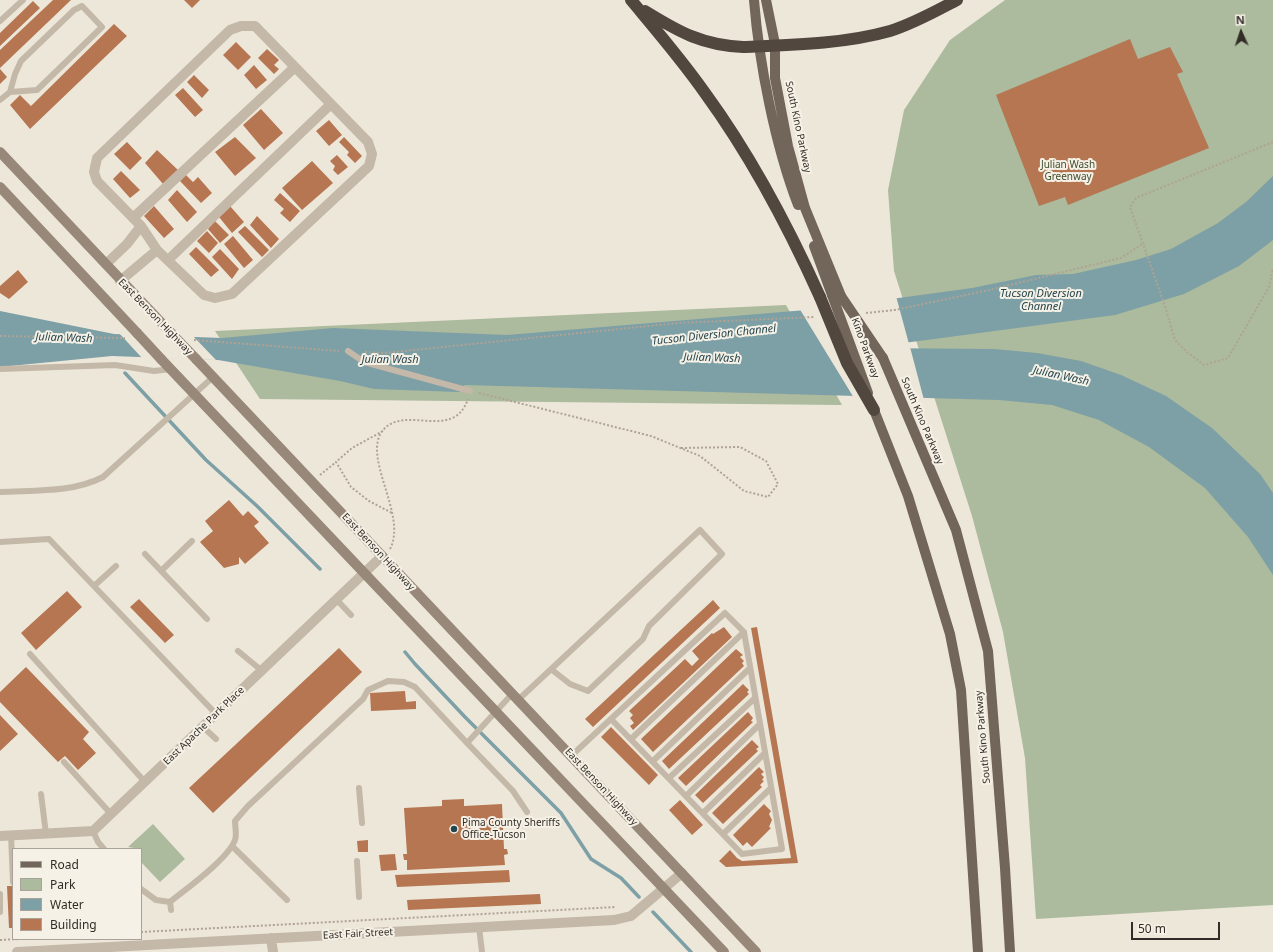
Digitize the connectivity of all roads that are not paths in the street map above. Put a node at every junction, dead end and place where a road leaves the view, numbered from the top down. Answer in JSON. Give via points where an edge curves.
{"nodes":[{"id":1,"x":23,"y":0,"type":"edge"},
{"id":2,"x":754,"y":0,"type":"edge"},
{"id":3,"x":766,"y":0,"type":"edge"},
{"id":4,"x":957,"y":0,"type":"edge"},
{"id":5,"x":633,"y":3,"type":"edge"},
{"id":6,"x":0,"y":21,"type":"edge"},
{"id":7,"x":775,"y":44,"type":"junction"},
{"id":8,"x":759,"y":46,"type":"junction"},
{"id":9,"x":295,"y":67,"type":"junction"},
{"id":10,"x":10,"y":92,"type":"junction"},
{"id":11,"x":0,"y":100,"type":"edge"},
{"id":12,"x":331,"y":104,"type":"junction"},
{"id":13,"x":1,"y":155,"type":"edge"},
{"id":14,"x":0,"y":188,"type":"edge"},
{"id":15,"x":133,"y":218,"type":"junction"},
{"id":16,"x":140,"y":226,"type":"junction"},
{"id":17,"x":157,"y":250,"type":"junction"},
{"id":18,"x":168,"y":260,"type":"junction"},
{"id":19,"x":106,"y":264,"type":"junction"},
{"id":20,"x":120,"y":281,"type":"junction"},
{"id":21,"x":837,"y":295,"type":"junction"},
{"id":22,"x":348,"y":351,"type":"road end"},
{"id":23,"x":0,"y":369,"type":"edge"},
{"id":24,"x":172,"y":370,"type":"junction"},
{"id":25,"x":213,"y":377,"type":"junction"},
{"id":26,"x":470,"y":391,"type":"road end"},
{"id":27,"x":195,"y":394,"type":"junction"},
{"id":28,"x":874,"y":410,"type":"junction"},
{"id":29,"x":0,"y":492,"type":"edge"},
{"id":30,"x":192,"y":541,"type":"dead end"},
{"id":31,"x":0,"y":542,"type":"edge"},
{"id":32,"x":145,"y":554,"type":"dead end"},
{"id":33,"x":382,"y":556,"type":"junction"},
{"id":34,"x":116,"y":566,"type":"dead end"},
{"id":35,"x":161,"y":571,"type":"junction"},
{"id":36,"x":364,"y":572,"type":"junction"},
{"id":37,"x":94,"y":586,"type":"junction"},
{"id":38,"x":336,"y":599,"type":"junction"},
{"id":39,"x":351,"y":615,"type":"dead end"},
{"id":40,"x":207,"y":619,"type":"dead end"},
{"id":41,"x":744,"y":632,"type":"junction"},
{"id":42,"x":238,"y":652,"type":"dead end"},
{"id":43,"x":30,"y":654,"type":"dead end"},
{"id":44,"x":750,"y":668,"type":"junction"},
{"id":45,"x":551,"y":669,"type":"junction"},
{"id":46,"x":262,"y":670,"type":"junction"},
{"id":47,"x":515,"y":697,"type":"junction"},
{"id":48,"x":755,"y":698,"type":"junction"},
{"id":49,"x":497,"y":712,"type":"junction"},
{"id":50,"x":216,"y":714,"type":"junction"},
{"id":51,"x":611,"y":719,"type":"junction"},
{"id":52,"x":760,"y":724,"type":"junction"},
{"id":53,"x":203,"y":727,"type":"junction"},
{"id":54,"x":216,"y":739,"type":"dead end"},
{"id":55,"x":631,"y":739,"type":"junction"},
{"id":56,"x":467,"y":743,"type":"junction"},
{"id":57,"x":765,"y":753,"type":"junction"},
{"id":58,"x":571,"y":756,"type":"junction"},
{"id":59,"x":64,"y":762,"type":"dead end"},
{"id":60,"x":653,"y":762,"type":"junction"},
{"id":61,"x":669,"y":778,"type":"junction"},
{"id":62,"x":145,"y":782,"type":"junction"},
{"id":63,"x":359,"y":788,"type":"dead end"},
{"id":64,"x":771,"y":788,"type":"junction"},
{"id":65,"x":41,"y":794,"type":"dead end"},
{"id":66,"x":686,"y":796,"type":"junction"},
{"id":67,"x":527,"y":812,"type":"dead end"},
{"id":68,"x":703,"y":813,"type":"junction"},
{"id":69,"x":111,"y":814,"type":"junction"},
{"id":70,"x":362,"y":823,"type":"dead end"},
{"id":71,"x":93,"y":832,"type":"junction"},
{"id":72,"x":46,"y":834,"type":"junction"},
{"id":73,"x":723,"y":834,"type":"junction"},
{"id":74,"x":12,"y":835,"type":"junction"},
{"id":75,"x":0,"y":836,"type":"edge"},
{"id":76,"x":232,"y":846,"type":"junction"},
{"id":77,"x":12,"y":848,"type":"edge"},
{"id":78,"x":103,"y":848,"type":"edge"},
{"id":79,"x":357,"y":861,"type":"dead end"},
{"id":80,"x":682,"y":873,"type":"junction"},
{"id":81,"x":664,"y":889,"type":"junction"},
{"id":82,"x":142,"y":891,"type":"edge"},
{"id":83,"x":0,"y":894,"type":"edge"},
{"id":84,"x":359,"y":897,"type":"dead end"},
{"id":85,"x":287,"y":900,"type":"dead end"},
{"id":86,"x":170,"y":902,"type":"junction"},
{"id":87,"x":171,"y":910,"type":"dead end"},
{"id":88,"x":0,"y":912,"type":"edge"},
{"id":89,"x":479,"y":927,"type":"junction"},
{"id":90,"x":272,"y":938,"type":"junction"},
{"id":91,"x":17,"y":952,"type":"edge"},
{"id":92,"x":273,"y":952,"type":"edge"},
{"id":93,"x":482,"y":952,"type":"edge"},
{"id":94,"x":724,"y":952,"type":"edge"},
{"id":95,"x":756,"y":952,"type":"edge"},
{"id":96,"x":978,"y":952,"type":"edge"},
{"id":97,"x":1010,"y":952,"type":"edge"}],
"edges":[{"from":1,"to":6,"type":"lane"},
{"from":2,"to":8,"type":"main road","name":"South Kino Parkway"},
{"from":3,"to":7,"type":"main road","name":"South Kino Parkway"},
{"from":4,"to":7,"type":"highway","via":[[925,17],[872,35],[851,40]]},
{"from":5,"to":8,"type":"highway","via":[[673,28],[702,42],[726,46]]},
{"from":5,"to":28,"type":"highway","bridge":true,"via":[[701,87],[741,146],[787,229],[820,297],[847,363]]},
{"from":7,"to":8,"type":"highway"},
{"from":7,"to":21,"type":"main road","name":"South Kino Parkway","via":[[775,78],[798,182]]},
{"from":8,"to":21,"type":"main road","name":"South Kino Parkway","via":[[773,117],[792,190]]},
{"from":9,"to":12,"type":"street"},
{"from":9,"to":15,"type":"street"},
{"from":9,"to":15,"type":"street","via":[[255,26],[241,26],[230,30],[97,158],[94,172],[97,181]]},
{"from":10,"to":10,"type":"lane","via":[[21,61],[74,10],[82,6],[102,27],[37,90]]},
{"from":10,"to":11,"type":"lane"},
{"from":12,"to":18,"type":"street"},
{"from":12,"to":18,"type":"street","via":[[368,142],[372,154],[369,166],[232,294],[216,298],[204,295]]},
{"from":13,"to":19,"type":"main road","name":"East Benson Highway"},
{"from":14,"to":24,"type":"main road","bridge":true},
{"from":15,"to":16,"type":"street"},
{"from":16,"to":17,"type":"street"},
{"from":16,"to":19,"type":"street","via":[[127,244]]},
{"from":17,"to":18,"type":"street"},
{"from":17,"to":20,"type":"street"},
{"from":19,"to":20,"type":"main road","name":"East Benson Highway"},
{"from":20,"to":25,"type":"main road","name":"East Benson Highway","bridge":true},
{"from":21,"to":28,"type":"main road","name":"Kino Parkway","bridge":true},
{"from":21,"to":97,"type":"main road","name":"South Kino Parkway","bridge":true,"via":[[883,358],[956,530],[988,651],[1006,868]]},
{"from":22,"to":26,"type":"lane","via":[[364,362]]},
{"from":23,"to":24,"type":"lane","via":[[115,365],[154,371]]},
{"from":24,"to":27,"type":"main road"},
{"from":25,"to":27,"type":"lane"},
{"from":25,"to":33,"type":"main road","name":"East Benson Highway"},
{"from":27,"to":29,"type":"lane","via":[[115,467],[90,484],[71,488]]},
{"from":27,"to":36,"type":"main road"},
{"from":28,"to":96,"type":"main road","name":"South Kino Parkway","via":[[908,496],[950,634],[961,690]]},
{"from":30,"to":35,"type":"lane"},
{"from":31,"to":37,"type":"lane","via":[[50,539]]},
{"from":32,"to":35,"type":"lane"},
{"from":33,"to":36,"type":"street","name":"East Apache Park Place"},
{"from":33,"to":47,"type":"main road","name":"East Benson Highway"},
{"from":34,"to":37,"type":"lane"},
{"from":35,"to":40,"type":"lane"},
{"from":36,"to":38,"type":"street","name":"East Apache Park Place"},
{"from":36,"to":49,"type":"main road"},
{"from":37,"to":50,"type":"lane"},
{"from":38,"to":39,"type":"lane"},
{"from":38,"to":46,"type":"street","name":"East Apache Park Place"},
{"from":41,"to":44,"type":"lane"},
{"from":41,"to":51,"type":"lane","via":[[725,613]]},
{"from":41,"to":55,"type":"lane"},
{"from":42,"to":46,"type":"lane"},
{"from":43,"to":62,"type":"lane"},
{"from":44,"to":48,"type":"lane"},
{"from":44,"to":60,"type":"lane"},
{"from":45,"to":45,"type":"lane","via":[[700,530],[722,554],[649,626],[643,639],[588,691],[570,684]]},
{"from":45,"to":47,"type":"lane"},
{"from":46,"to":50,"type":"street","name":"East Apache Park Place"},
{"from":47,"to":49,"type":"lane"},
{"from":47,"to":58,"type":"main road","name":"East Benson Highway"},
{"from":48,"to":52,"type":"lane"},
{"from":48,"to":61,"type":"lane"},
{"from":49,"to":56,"type":"lane"},
{"from":49,"to":81,"type":"main road"},
{"from":50,"to":53,"type":"street","name":"East Apache Park Place"},
{"from":51,"to":55,"type":"lane"},
{"from":51,"to":58,"type":"lane"},
{"from":52,"to":57,"type":"lane"},
{"from":52,"to":66,"type":"lane"},
{"from":53,"to":54,"type":"lane"},
{"from":53,"to":62,"type":"street","name":"East Apache Park Place"},
{"from":55,"to":60,"type":"lane"},
{"from":56,"to":67,"type":"lane","via":[[513,791]]},
{"from":56,"to":76,"type":"lane","via":[[415,687],[398,680],[388,681],[368,690],[363,699],[248,806],[235,821],[236,839]]},
{"from":57,"to":64,"type":"lane"},
{"from":57,"to":68,"type":"lane"},
{"from":58,"to":80,"type":"main road","name":"East Benson Highway"},
{"from":59,"to":69,"type":"lane"},
{"from":60,"to":61,"type":"lane"},
{"from":61,"to":66,"type":"lane"},
{"from":62,"to":69,"type":"street","name":"East Apache Park Place"},
{"from":63,"to":70,"type":"lane"},
{"from":64,"to":73,"type":"lane"},
{"from":64,"to":73,"type":"lane","via":[[782,849],[742,854]]},
{"from":65,"to":72,"type":"lane"},
{"from":66,"to":68,"type":"lane"},
{"from":68,"to":73,"type":"lane"},
{"from":69,"to":71,"type":"street","name":"East Apache Park Place"},
{"from":71,"to":72,"type":"street"},
{"from":71,"to":78,"type":"lane"},
{"from":72,"to":74,"type":"street"},
{"from":74,"to":75,"type":"street"},
{"from":74,"to":77,"type":"lane"},
{"from":76,"to":85,"type":"lane"},
{"from":76,"to":86,"type":"lane"},
{"from":79,"to":84,"type":"lane"},
{"from":80,"to":81,"type":"street","name":"East Fair Street"},
{"from":80,"to":95,"type":"main road","name":"East Benson Highway"},
{"from":81,"to":89,"type":"street","name":"East Fair Street","via":[[631,916],[614,920]]},
{"from":81,"to":94,"type":"main road"},
{"from":82,"to":86,"type":"lane","via":[[156,900]]},
{"from":83,"to":88,"type":"lane"},
{"from":86,"to":87,"type":"lane"},
{"from":89,"to":90,"type":"street","name":"East Fair Street"},
{"from":89,"to":93,"type":"lane"},
{"from":90,"to":91,"type":"street","name":"East Fair Street"},
{"from":90,"to":92,"type":"street"}]}
